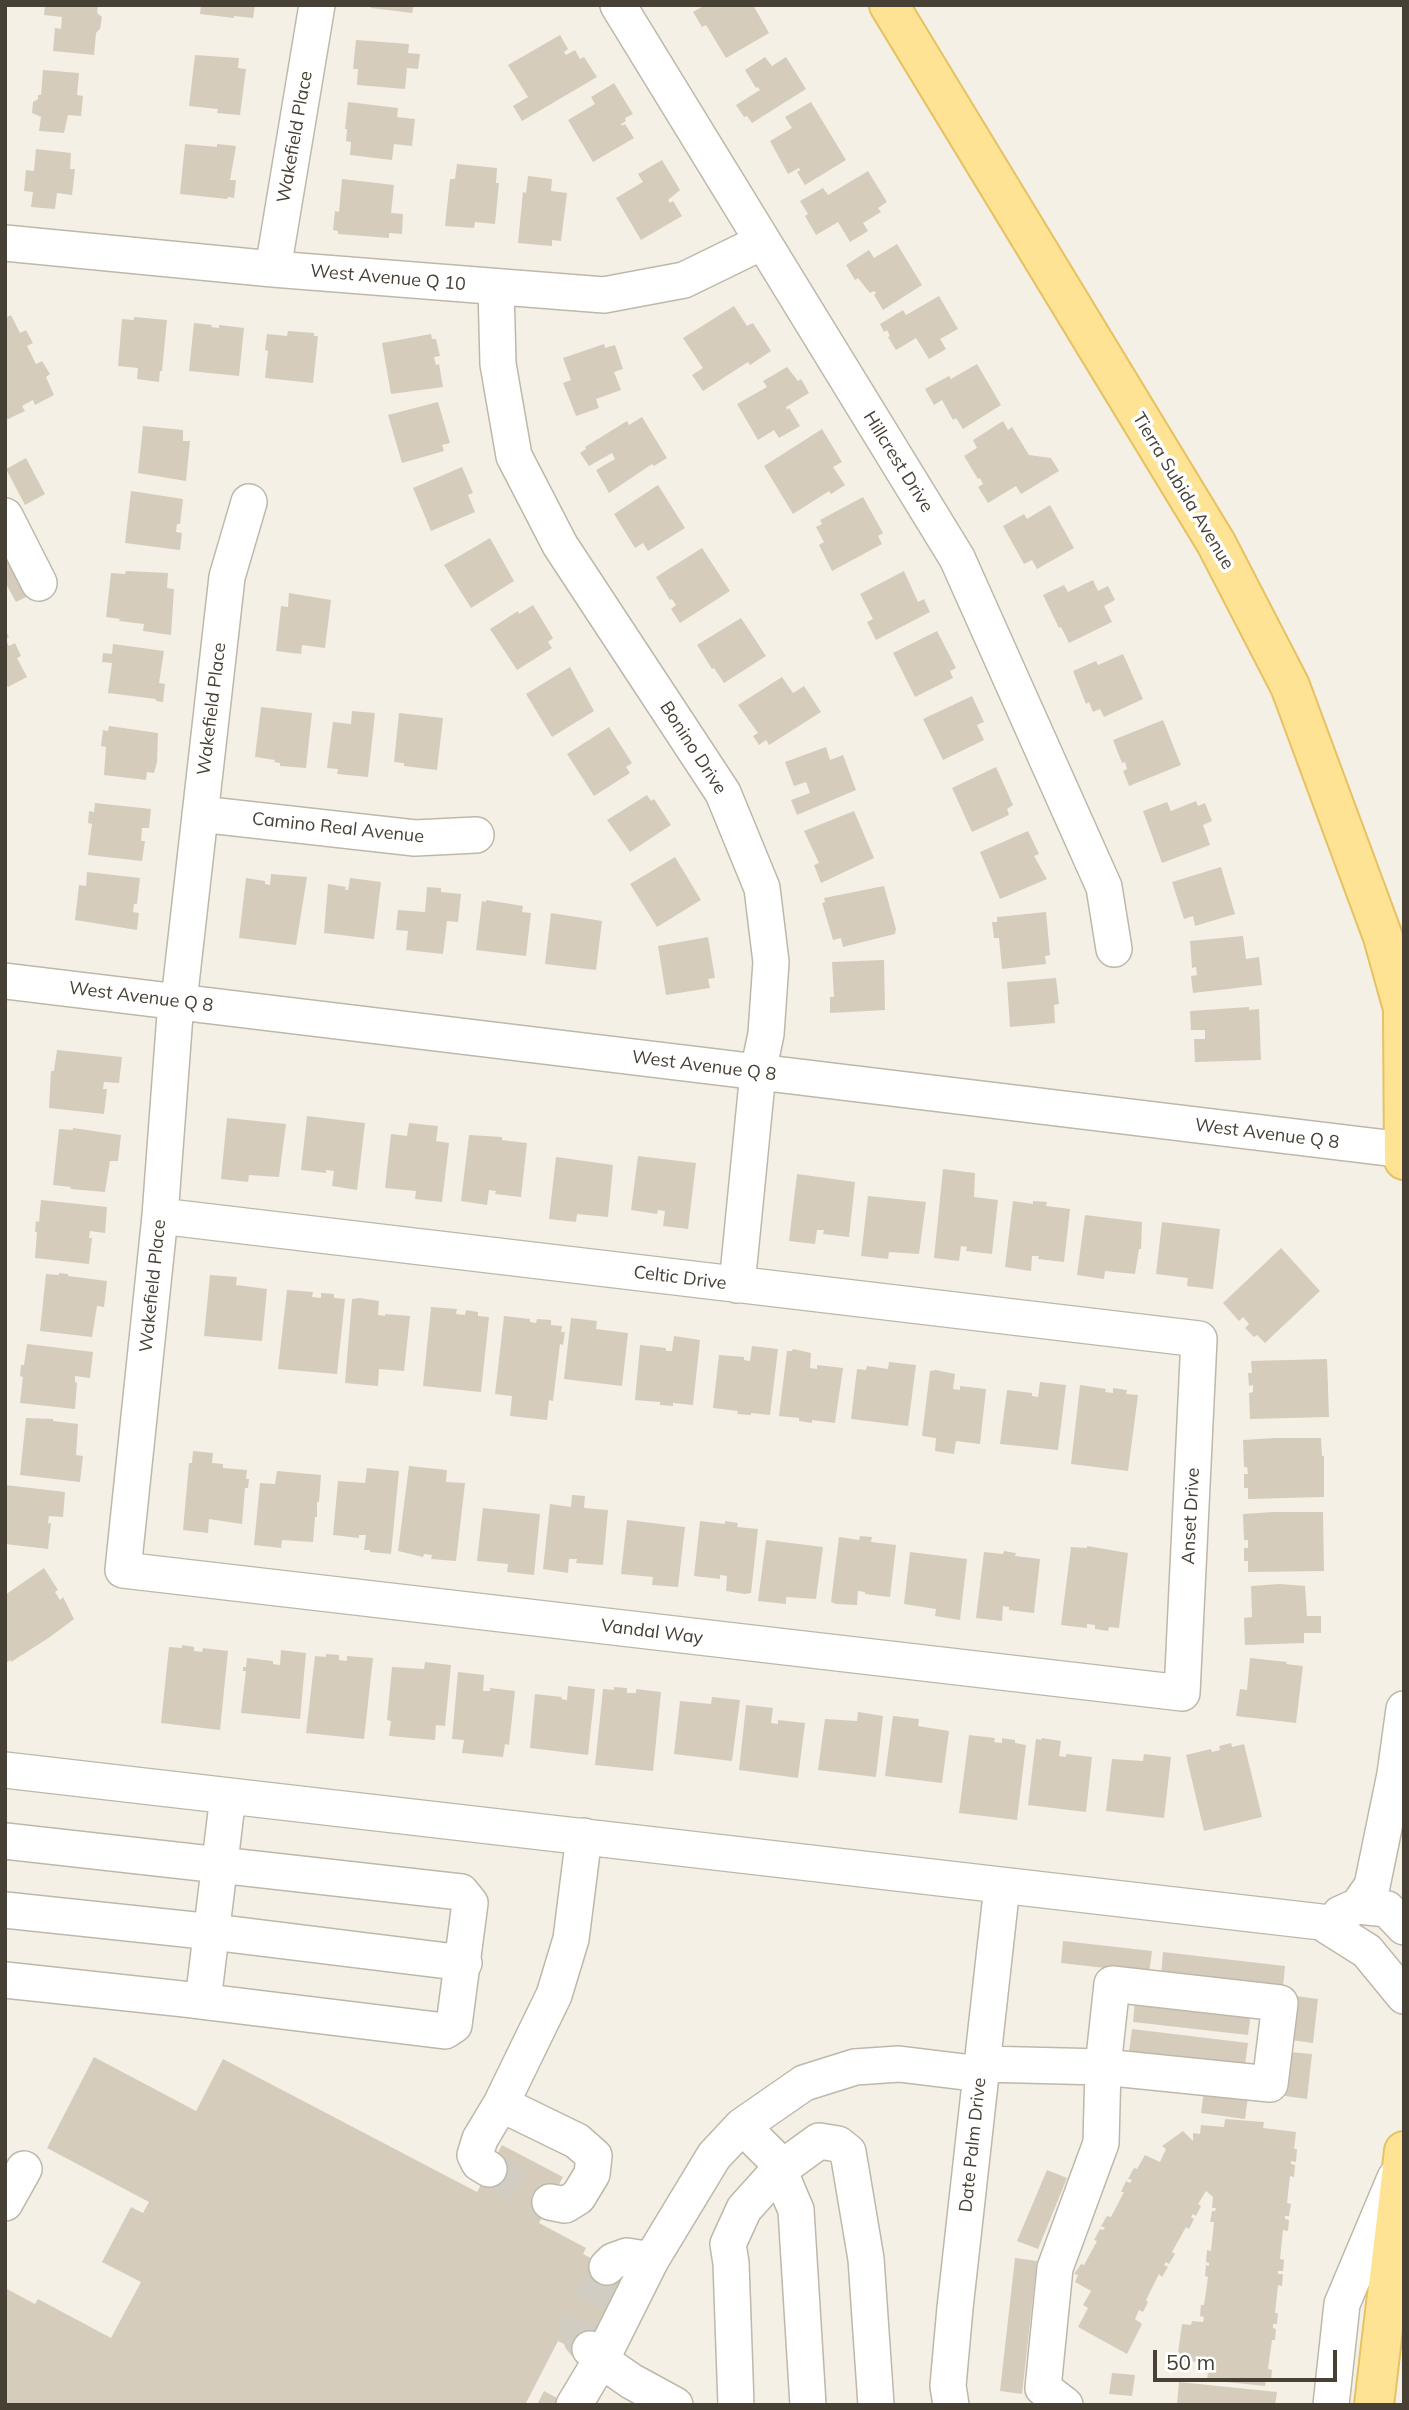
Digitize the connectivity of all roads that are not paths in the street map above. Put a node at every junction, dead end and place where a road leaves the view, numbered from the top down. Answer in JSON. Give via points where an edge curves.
{"nodes":[{"id":1,"x":317,"y":5,"type":"edge"},
{"id":2,"x":618,"y":5,"type":"edge"},
{"id":3,"x":889,"y":5,"type":"edge"},
{"id":4,"x":762,"y":242,"type":"junction"},
{"id":5,"x":5,"y":243,"type":"edge"},
{"id":6,"x":273,"y":269,"type":"junction"},
{"id":7,"x":496,"y":287,"type":"junction"},
{"id":8,"x":249,"y":502,"type":"dead end"},
{"id":9,"x":5,"y":516,"type":"edge"},
{"id":10,"x":39,"y":583,"type":"dead end"},
{"id":11,"x":200,"y":814,"type":"junction"},
{"id":12,"x":476,"y":835,"type":"dead end"},
{"id":13,"x":1114,"y":949,"type":"dead end"},
{"id":14,"x":5,"y":981,"type":"edge"},
{"id":15,"x":177,"y":1001,"type":"junction"},
{"id":16,"x":1404,"y":1012,"type":"edge"},
{"id":17,"x":758,"y":1072,"type":"junction"},
{"id":18,"x":1403,"y":1153,"type":"edge"},
{"id":19,"x":160,"y":1216,"type":"junction"},
{"id":20,"x":737,"y":1285,"type":"junction"},
{"id":21,"x":1199,"y":1339,"type":"joint"},
{"id":22,"x":123,"y":1570,"type":"joint"},
{"id":23,"x":1182,"y":1693,"type":"joint"},
{"id":24,"x":1404,"y":1709,"type":"edge"},
{"id":25,"x":5,"y":1770,"type":"edge"},
{"id":26,"x":228,"y":1796,"type":"junction"},
{"id":27,"x":584,"y":1836,"type":"junction"},
{"id":28,"x":5,"y":1841,"type":"edge"},
{"id":29,"x":221,"y":1866,"type":"junction"},
{"id":30,"x":1002,"y":1886,"type":"junction"},
{"id":31,"x":1358,"y":1906,"type":"junction"},
{"id":32,"x":5,"y":1910,"type":"edge"},
{"id":33,"x":1321,"y":1922,"type":"junction"},
{"id":34,"x":1404,"y":1927,"type":"edge"},
{"id":35,"x":213,"y":1932,"type":"junction"},
{"id":36,"x":464,"y":1963,"type":"junction"},
{"id":37,"x":5,"y":1980,"type":"edge"},
{"id":38,"x":1404,"y":1996,"type":"edge"},
{"id":39,"x":204,"y":2001,"type":"junction"},
{"id":40,"x":1103,"y":2067,"type":"junction"},
{"id":41,"x":981,"y":2069,"type":"junction"},
{"id":42,"x":501,"y":2104,"type":"junction"},
{"id":43,"x":742,"y":2126,"type":"junction"},
{"id":44,"x":1404,"y":2151,"type":"edge"},
{"id":45,"x":1403,"y":2158,"type":"edge"},
{"id":46,"x":24,"y":2169,"type":"dead end"},
{"id":47,"x":489,"y":2169,"type":"tunnel mouth"},
{"id":48,"x":779,"y":2170,"type":"junction"},
{"id":49,"x":550,"y":2202,"type":"tunnel mouth"},
{"id":50,"x":5,"y":2203,"type":"edge"},
{"id":51,"x":651,"y":2260,"type":"junction"},
{"id":52,"x":607,"y":2266,"type":"dead end"},
{"id":53,"x":596,"y":2354,"type":"junction"},
{"id":54,"x":574,"y":2405,"type":"edge"},
{"id":55,"x":675,"y":2405,"type":"edge"},
{"id":56,"x":736,"y":2405,"type":"edge"},
{"id":57,"x":808,"y":2405,"type":"edge"},
{"id":58,"x":876,"y":2405,"type":"edge"},
{"id":59,"x":951,"y":2405,"type":"edge"},
{"id":60,"x":1065,"y":2405,"type":"edge"},
{"id":61,"x":1331,"y":2405,"type":"edge"},
{"id":62,"x":1374,"y":2405,"type":"edge"}],
"edges":[{"from":1,"to":6,"type":"street","name":"Wakefield Place"},
{"from":2,"to":4,"type":"street","name":"Hillcrest Drive"},
{"from":3,"to":16,"type":"main road","name":"Tierra Subida Avenue","via":[[1216,543],[1278,662],[1383,937]]},
{"from":4,"to":7,"type":"street","name":"West Avenue Q 10","via":[[684,280],[604,295]]},
{"from":4,"to":13,"type":"street","name":"Hillcrest Drive","via":[[957,558],[1104,887]]},
{"from":5,"to":6,"type":"street","name":"West Avenue Q 10"},
{"from":6,"to":7,"type":"street","name":"West Avenue Q 10"},
{"from":7,"to":17,"type":"street","name":"Bonino Drive","via":[[498,364],[514,456],[560,545],[723,793],[762,888],[771,962]]},
{"from":8,"to":11,"type":"street","name":"Wakefield Place","via":[[228,577]]},
{"from":9,"to":10,"type":"street"},
{"from":11,"to":12,"type":"street","name":"Camino Real Avenue","via":[[415,838]]},
{"from":11,"to":15,"type":"street","name":"Wakefield Place"},
{"from":14,"to":15,"type":"street","name":"West Avenue Q 8"},
{"from":15,"to":17,"type":"street","name":"West Avenue Q 8"},
{"from":15,"to":19,"type":"street","name":"Wakefield Place"},
{"from":16,"to":18,"type":"main road","name":"Tierra Subida Avenue"},
{"from":17,"to":18,"type":"street","name":"West Avenue Q 8"},
{"from":17,"to":20,"type":"street","name":"Bonino Drive"},
{"from":19,"to":20,"type":"street","name":"Celtic Drive"},
{"from":19,"to":22,"type":"street","name":"Wakefield Place"},
{"from":20,"to":21,"type":"street","name":"Celtic Drive"},
{"from":21,"to":23,"type":"street","name":"Anset Drive"},
{"from":22,"to":23,"type":"street","name":"Vandal Way"},
{"from":24,"to":31,"type":"street","via":[[1375,1875]]},
{"from":25,"to":26,"type":"street"},
{"from":26,"to":27,"type":"street"},
{"from":26,"to":29,"type":"street"},
{"from":27,"to":30,"type":"street"},
{"from":27,"to":42,"type":"street","via":[[571,1939],[554,1995]]},
{"from":28,"to":29,"type":"street"},
{"from":29,"to":35,"type":"street"},
{"from":29,"to":36,"type":"street","via":[[461,1892],[470,1903]]},
{"from":30,"to":33,"type":"street"},
{"from":30,"to":41,"type":"street","name":"Date Palm Drive"},
{"from":31,"to":33,"type":"street"},
{"from":31,"to":34,"type":"street","via":[[1388,1909]]},
{"from":32,"to":35,"type":"street"},
{"from":33,"to":38,"type":"street","via":[[1367,1951]]},
{"from":35,"to":36,"type":"street"},
{"from":35,"to":39,"type":"street"},
{"from":36,"to":39,"type":"street","via":[[454,2025],[445,2031]]},
{"from":37,"to":39,"type":"street"},
{"from":40,"to":40,"type":"street","via":[[1270,2084],[1280,2003],[1112,1984]]},
{"from":40,"to":41,"type":"street"},
{"from":40,"to":60,"type":"street","via":[[1101,2143],[1055,2268],[1043,2388]]},
{"from":41,"to":43,"type":"street","via":[[899,2064],[855,2067],[804,2083]]},
{"from":41,"to":59,"type":"street","name":"Date Palm Drive","via":[[948,2386]]},
{"from":42,"to":47,"type":"street","via":[[475,2155]]},
{"from":42,"to":49,"type":"street","via":[[576,2141],[594,2156],[593,2174],[578,2197],[565,2205]]},
{"from":43,"to":48,"type":"street","via":[[774,2158]]},
{"from":43,"to":51,"type":"street","via":[[714,2156]]},
{"from":44,"to":45,"type":"main road"},
{"from":45,"to":61,"type":"street","via":[[1342,2304]]},
{"from":45,"to":62,"type":"main road"},
{"from":46,"to":50,"type":"street"},
{"from":48,"to":56,"type":"street","via":[[744,2209],[728,2244]]},
{"from":48,"to":57,"type":"street","via":[[796,2210]]},
{"from":48,"to":58,"type":"street","via":[[819,2141],[838,2144],[848,2152],[866,2259]]},
{"from":51,"to":52,"type":"street","via":[[627,2256]]},
{"from":51,"to":53,"type":"street"},
{"from":53,"to":54,"type":"street"},
{"from":53,"to":55,"type":"street","via":[[631,2381]]}]}
